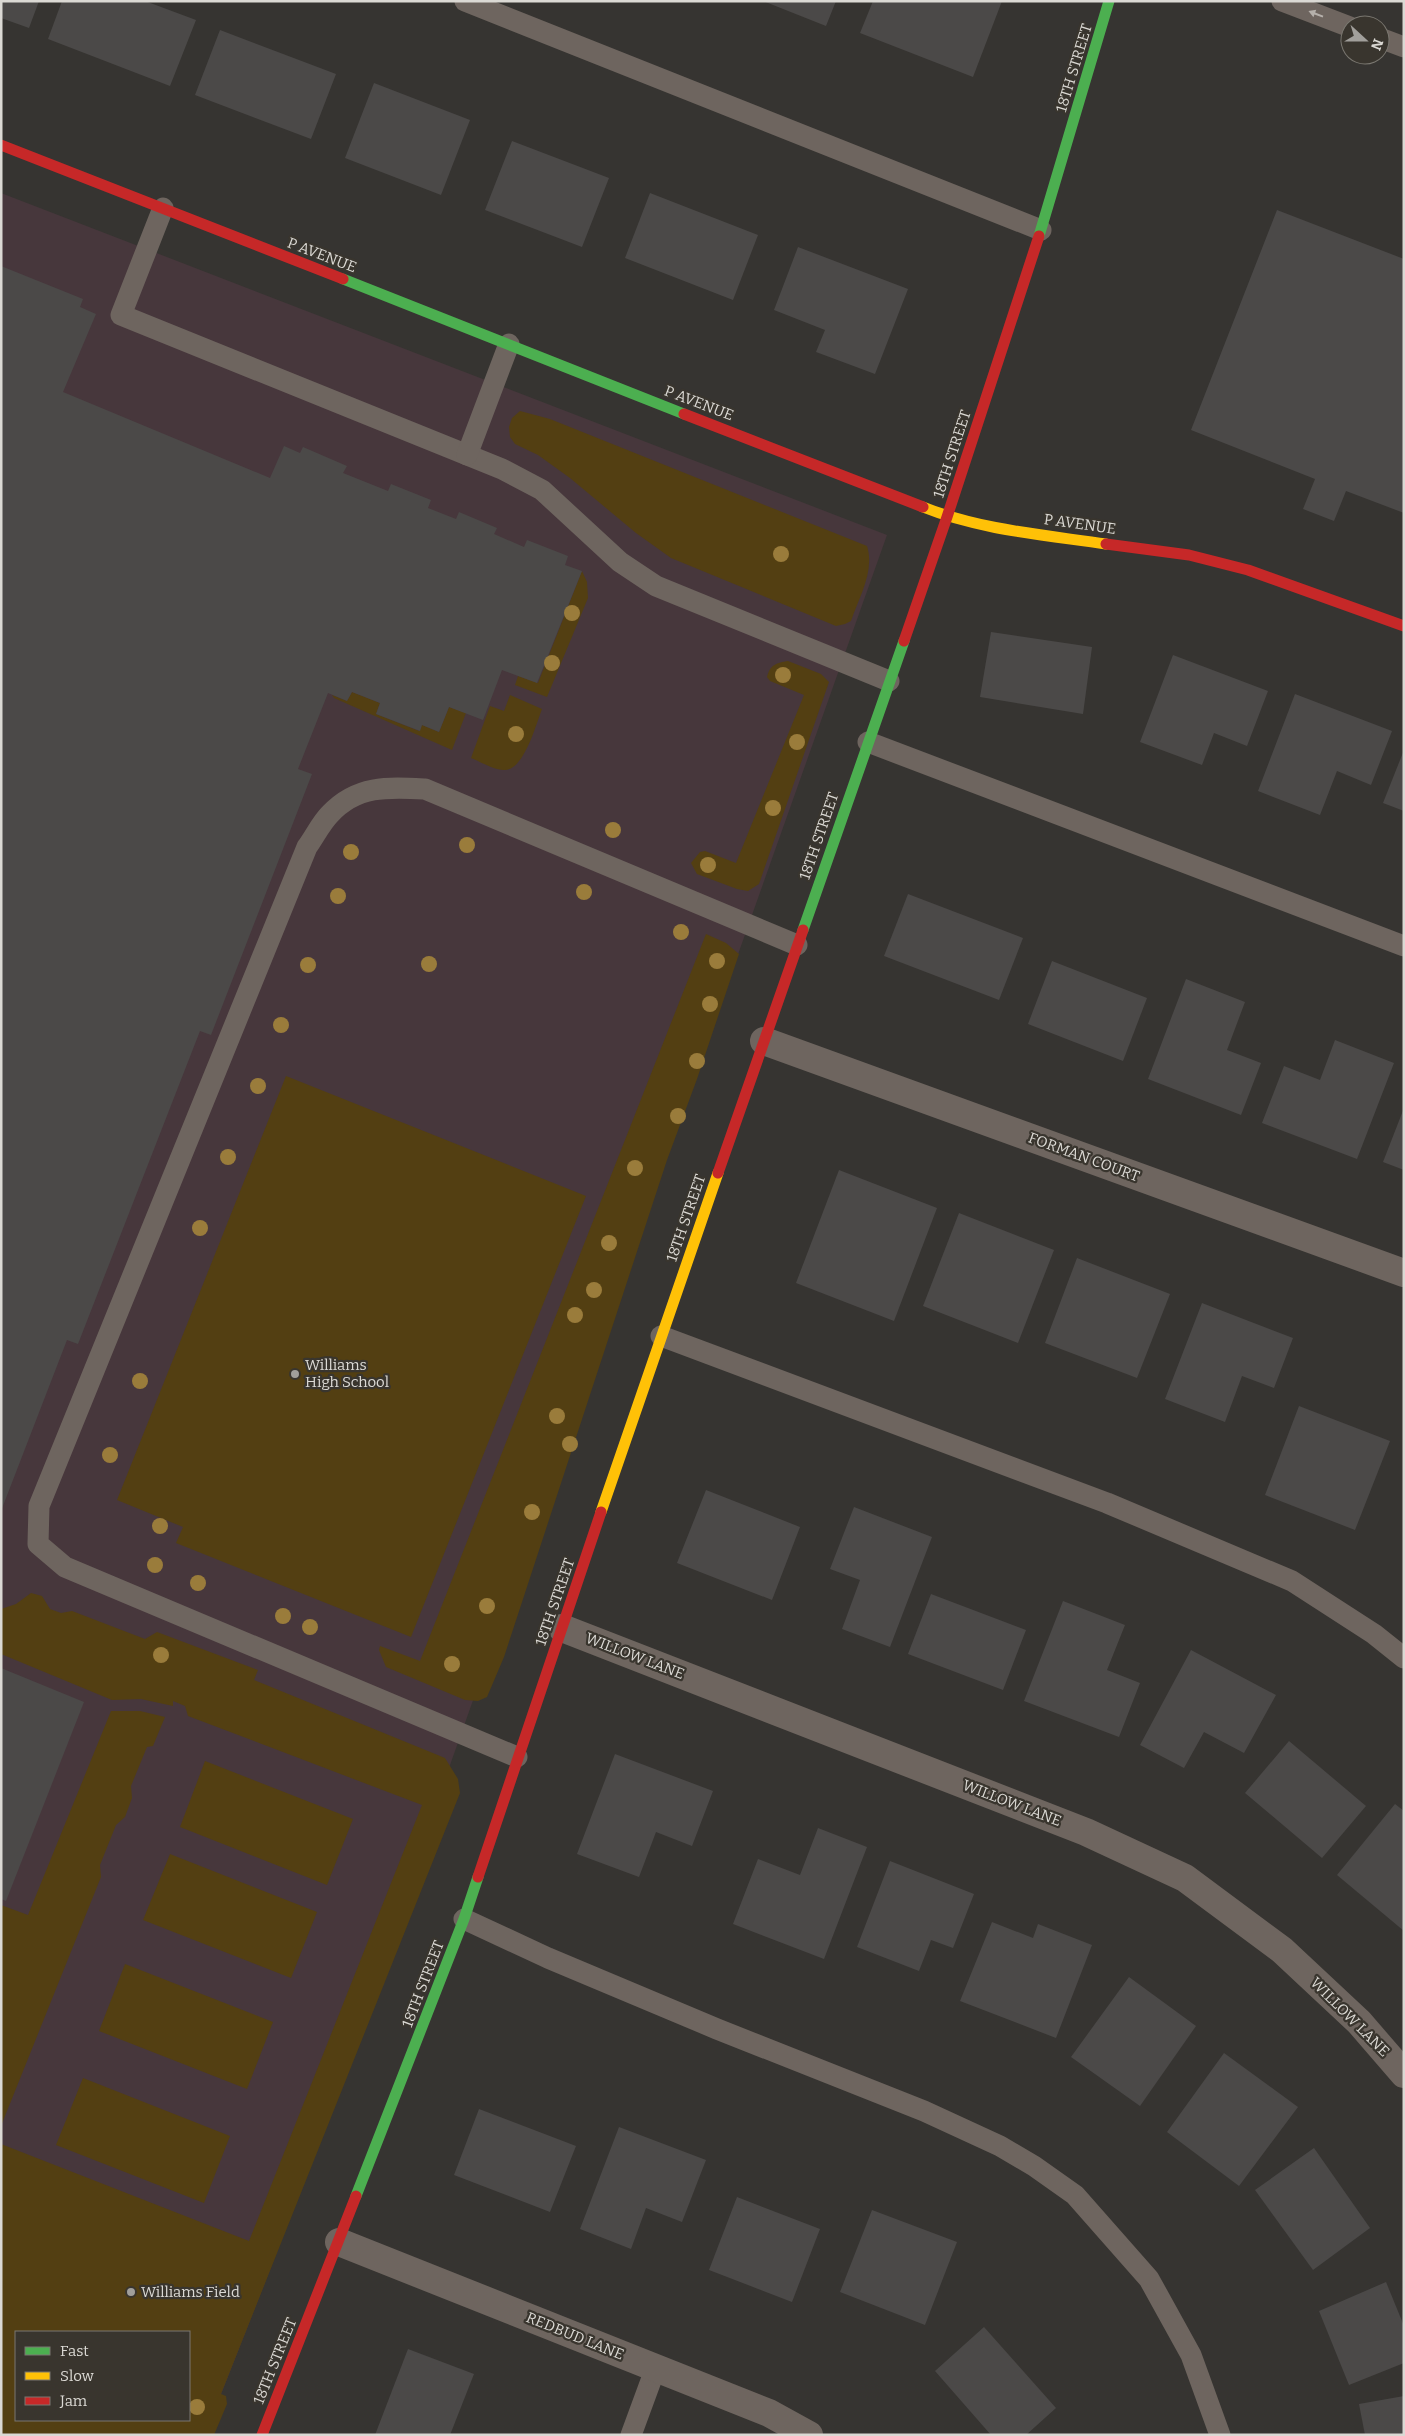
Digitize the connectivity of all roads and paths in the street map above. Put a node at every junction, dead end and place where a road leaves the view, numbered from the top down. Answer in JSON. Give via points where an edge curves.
{"nodes":[{"id":1,"x":465,"y":1,"type":"edge"},
{"id":2,"x":1109,"y":1,"type":"edge"},
{"id":3,"x":1282,"y":1,"type":"edge"},
{"id":4,"x":1340,"y":23,"type":"edge"},
{"id":5,"x":1390,"y":42,"type":"edge"},
{"id":6,"x":1404,"y":47,"type":"edge"},
{"id":7,"x":1,"y":144,"type":"edge"},
{"id":8,"x":163,"y":208,"type":"junction"},
{"id":9,"x":1041,"y":230,"type":"junction"},
{"id":10,"x":509,"y":344,"type":"junction"},
{"id":11,"x":467,"y":455,"type":"junction"},
{"id":12,"x":947,"y":517,"type":"junction"},
{"id":13,"x":1404,"y":626,"type":"edge"},
{"id":14,"x":889,"y":681,"type":"junction"},
{"id":15,"x":868,"y":742,"type":"junction"},
{"id":16,"x":797,"y":945,"type":"junction"},
{"id":17,"x":1404,"y":946,"type":"edge"},
{"id":18,"x":764,"y":1041,"type":"junction"},
{"id":19,"x":1404,"y":1273,"type":"edge"},
{"id":20,"x":661,"y":1336,"type":"junction"},
{"id":21,"x":562,"y":1628,"type":"junction"},
{"id":22,"x":1404,"y":1658,"type":"edge"},
{"id":23,"x":517,"y":1757,"type":"junction"},
{"id":24,"x":464,"y":1919,"type":"junction"},
{"id":25,"x":1404,"y":2074,"type":"edge"},
{"id":26,"x":339,"y":2242,"type":"junction"},
{"id":27,"x":656,"y":2367,"type":"junction"},
{"id":28,"x":262,"y":2435,"type":"edge"},
{"id":29,"x":631,"y":2435,"type":"edge"},
{"id":30,"x":809,"y":2435,"type":"edge"},
{"id":31,"x":1220,"y":2435,"type":"edge"}],
"edges":[{"from":1,"to":9,"type":"lane"},
{"from":2,"to":9,"type":"street","name":"18TH STREET"},
{"from":4,"to":3,"type":"lane","one_way":true},
{"from":5,"to":6,"type":"lane"},
{"from":7,"to":8,"type":"street","name":"P AVENUE"},
{"from":8,"to":10,"type":"street","name":"P AVENUE"},
{"from":8,"to":11,"type":"lane","via":[[121,315]]},
{"from":9,"to":12,"type":"street","name":"18TH STREET"},
{"from":10,"to":11,"type":"lane"},
{"from":10,"to":12,"type":"street","name":"P AVENUE"},
{"from":11,"to":14,"type":"lane","via":[[542,490],[620,562],[656,586]]},
{"from":12,"to":13,"type":"street","name":"P AVENUE","via":[[1043,535],[1189,555],[1258,573]]},
{"from":12,"to":14,"type":"street","name":"18TH STREET"},
{"from":14,"to":15,"type":"street","name":"18TH STREET"},
{"from":15,"to":16,"type":"street","name":"18TH STREET"},
{"from":15,"to":17,"type":"lane"},
{"from":16,"to":18,"type":"street","name":"18TH STREET"},
{"from":16,"to":23,"type":"lane","via":[[425,789],[393,788],[357,793],[330,814],[307,846],[39,1506],[38,1544],[65,1567]]},
{"from":18,"to":19,"type":"street","name":"FORMAN COURT"},
{"from":18,"to":20,"type":"street","name":"18TH STREET"},
{"from":20,"to":21,"type":"street","name":"18TH STREET"},
{"from":20,"to":22,"type":"lane","via":[[1106,1503],[1292,1581],[1374,1634]]},
{"from":21,"to":23,"type":"street","name":"18TH STREET"},
{"from":21,"to":25,"type":"street","name":"WILLOW LANE","via":[[1086,1832],[1185,1878],[1282,1950],[1359,2022]]},
{"from":23,"to":24,"type":"street","name":"18TH STREET"},
{"from":24,"to":26,"type":"street","name":"18TH STREET"},
{"from":24,"to":31,"type":"lane","via":[[717,2029],[924,2110],[1034,2166],[1076,2195],[1148,2278],[1191,2355]]},
{"from":26,"to":27,"type":"street","name":"REDBUD LANE"},
{"from":26,"to":28,"type":"street","name":"18TH STREET"},
{"from":27,"to":29,"type":"lane"},
{"from":27,"to":30,"type":"street","name":"REDBUD LANE","via":[[769,2413]]}]}
